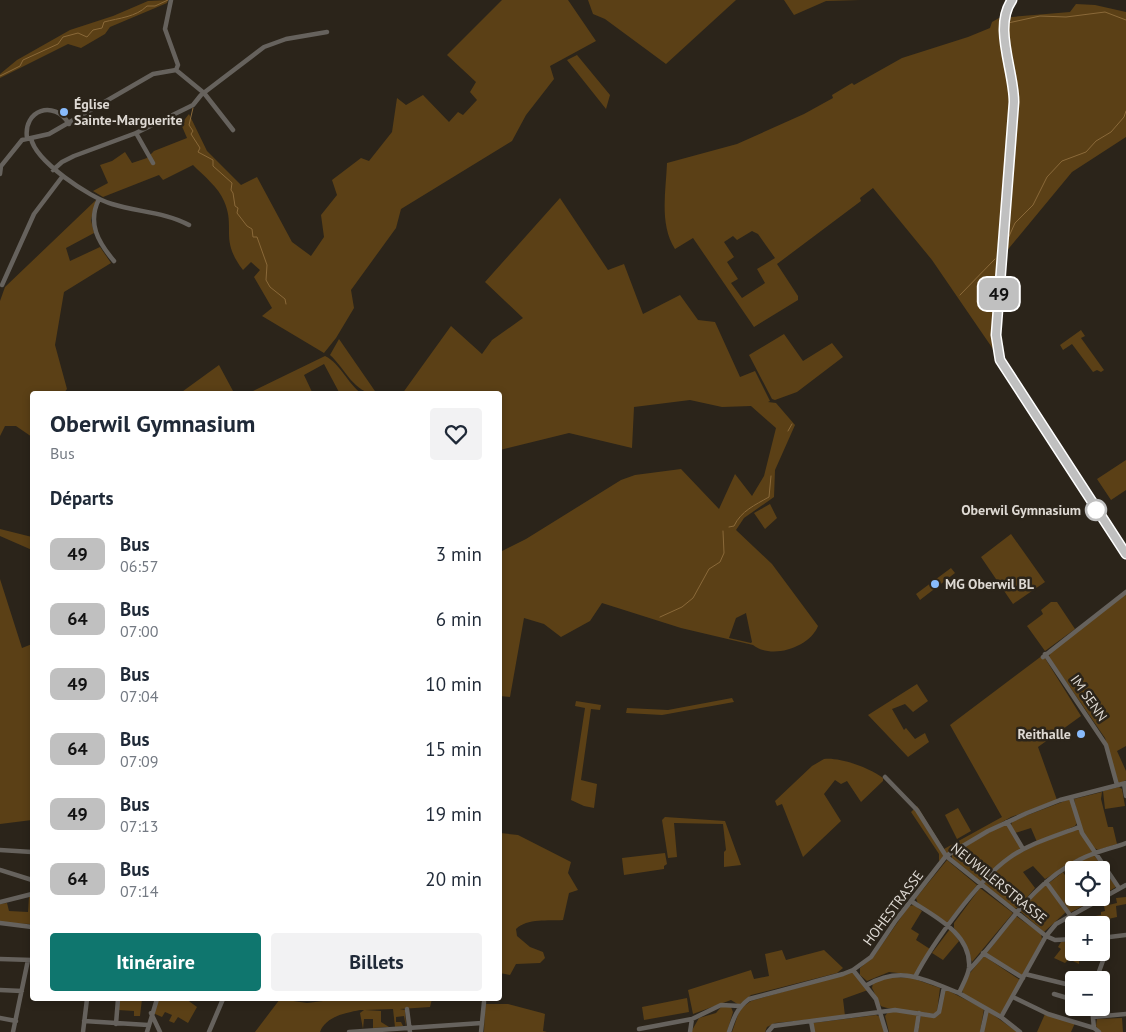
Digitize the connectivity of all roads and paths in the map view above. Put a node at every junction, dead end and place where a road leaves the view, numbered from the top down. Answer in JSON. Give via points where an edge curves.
{"nodes":[{"id":1,"x":171,"y":0,"type":"edge"},
{"id":2,"x":1012,"y":0,"type":"edge"},
{"id":3,"x":327,"y":32,"type":"dead end"},
{"id":4,"x":176,"y":70,"type":"junction"},
{"id":5,"x":204,"y":93,"type":"junction"},
{"id":6,"x":69,"y":124,"type":"junction"},
{"id":7,"x":234,"y":130,"type":"dead end"},
{"id":8,"x":136,"y":133,"type":"junction"},
{"id":9,"x":29,"y":138,"type":"junction"},
{"id":10,"x":153,"y":163,"type":"dead end"},
{"id":11,"x":0,"y":166,"type":"edge"},
{"id":12,"x":53,"y":170,"type":"junction"},
{"id":13,"x":0,"y":174,"type":"edge"},
{"id":14,"x":62,"y":177,"type":"junction"},
{"id":15,"x":99,"y":199,"type":"junction"},
{"id":16,"x":189,"y":225,"type":"dead end"},
{"id":17,"x":114,"y":261,"type":"dead end"},
{"id":18,"x":2,"y":285,"type":"dead end"},
{"id":19,"x":1126,"y":555,"type":"edge"},
{"id":20,"x":1126,"y":592,"type":"edge"},
{"id":21,"x":885,"y":777,"type":"dead end"},
{"id":22,"x":1125,"y":784,"type":"edge"},
{"id":23,"x":1118,"y":785,"type":"junction"},
{"id":24,"x":1126,"y":796,"type":"edge"},
{"id":25,"x":1071,"y":798,"type":"junction"},
{"id":26,"x":1007,"y":822,"type":"junction"},
{"id":27,"x":1079,"y":826,"type":"junction"},
{"id":28,"x":1126,"y":843,"type":"edge"},
{"id":29,"x":1023,"y":849,"type":"junction"},
{"id":30,"x":0,"y":850,"type":"edge"},
{"id":31,"x":30,"y":852,"type":"edge"},
{"id":32,"x":1095,"y":853,"type":"junction"},
{"id":33,"x":946,"y":856,"type":"junction"},
{"id":34,"x":0,"y":870,"type":"edge"},
{"id":35,"x":30,"y":879,"type":"edge"},
{"id":36,"x":1046,"y":882,"type":"junction"},
{"id":37,"x":981,"y":884,"type":"junction"},
{"id":38,"x":1126,"y":885,"type":"edge"},
{"id":39,"x":1119,"y":888,"type":"junction"},
{"id":40,"x":30,"y":894,"type":"edge"},
{"id":41,"x":910,"y":901,"type":"junction"},
{"id":42,"x":0,"y":902,"type":"edge"},
{"id":43,"x":1016,"y":913,"type":"junction"},
{"id":44,"x":1070,"y":915,"type":"junction"},
{"id":45,"x":0,"y":923,"type":"edge"},
{"id":46,"x":30,"y":926,"type":"edge"},
{"id":47,"x":949,"y":926,"type":"junction"},
{"id":48,"x":1126,"y":935,"type":"edge"},
{"id":49,"x":1046,"y":936,"type":"junction"},
{"id":50,"x":1110,"y":936,"type":"edge"},
{"id":51,"x":1065,"y":939,"type":"edge"},
{"id":52,"x":983,"y":953,"type":"junction"},
{"id":53,"x":0,"y":959,"type":"edge"},
{"id":54,"x":30,"y":960,"type":"edge"},
{"id":55,"x":853,"y":970,"type":"junction"},
{"id":56,"x":968,"y":970,"type":"junction"},
{"id":57,"x":1024,"y":976,"type":"junction"},
{"id":58,"x":915,"y":977,"type":"junction"},
{"id":59,"x":1065,"y":984,"type":"edge"},
{"id":60,"x":867,"y":985,"type":"junction"},
{"id":61,"x":944,"y":987,"type":"junction"},
{"id":62,"x":0,"y":990,"type":"edge"},
{"id":63,"x":22,"y":991,"type":"junction"},
{"id":64,"x":959,"y":994,"type":"junction"},
{"id":65,"x":1054,"y":994,"type":"dead end"},
{"id":66,"x":1013,"y":997,"type":"junction"},
{"id":67,"x":1065,"y":997,"type":"edge"},
{"id":68,"x":87,"y":1001,"type":"edge"},
{"id":69,"x":118,"y":1001,"type":"edge"},
{"id":70,"x":156,"y":1001,"type":"edge"},
{"id":71,"x":222,"y":1001,"type":"edge"},
{"id":72,"x":484,"y":1002,"type":"dead end"},
{"id":73,"x":740,"y":1006,"type":"junction"},
{"id":74,"x":407,"y":1009,"type":"dead end"},
{"id":75,"x":987,"y":1009,"type":"junction"},
{"id":76,"x":882,"y":1012,"type":"junction"},
{"id":77,"x":151,"y":1013,"type":"junction"},
{"id":78,"x":919,"y":1013,"type":"junction"},
{"id":79,"x":1126,"y":1014,"type":"edge"},
{"id":80,"x":1001,"y":1017,"type":"junction"},
{"id":81,"x":1093,"y":1017,"type":"joint"},
{"id":82,"x":0,"y":1018,"type":"edge"},
{"id":83,"x":692,"y":1019,"type":"junction"},
{"id":84,"x":16,"y":1021,"type":"junction"},
{"id":85,"x":84,"y":1021,"type":"junction"},
{"id":86,"x":812,"y":1021,"type":"junction"},
{"id":87,"x":482,"y":1023,"type":"junction"},
{"id":88,"x":116,"y":1024,"type":"junction"},
{"id":89,"x":148,"y":1026,"type":"junction"},
{"id":90,"x":1094,"y":1028,"type":"junction"},
{"id":91,"x":409,"y":1030,"type":"edge"},
{"id":92,"x":639,"y":1030,"type":"dead end"},
{"id":93,"x":13,"y":1032,"type":"edge"},
{"id":94,"x":83,"y":1032,"type":"edge"},
{"id":95,"x":147,"y":1032,"type":"edge"},
{"id":96,"x":160,"y":1032,"type":"edge"},
{"id":97,"x":209,"y":1032,"type":"edge"},
{"id":98,"x":349,"y":1032,"type":"edge"},
{"id":99,"x":481,"y":1032,"type":"edge"},
{"id":100,"x":690,"y":1032,"type":"edge"},
{"id":101,"x":729,"y":1032,"type":"edge"},
{"id":102,"x":768,"y":1032,"type":"edge"},
{"id":103,"x":813,"y":1032,"type":"edge"},
{"id":104,"x":886,"y":1032,"type":"edge"},
{"id":105,"x":916,"y":1032,"type":"edge"},
{"id":106,"x":982,"y":1032,"type":"edge"},
{"id":107,"x":1020,"y":1032,"type":"edge"},
{"id":108,"x":1099,"y":1032,"type":"edge"}],
"edges":[{"from":1,"to":4,"type":"street","via":[[165,28],[178,65]]},
{"from":2,"to":19,"type":"street","via":[[1003,23],[1014,102],[996,335],[1000,360]]},
{"from":3,"to":5,"type":"street","via":[[286,38],[264,47]]},
{"from":4,"to":5,"type":"street"},
{"from":4,"to":6,"type":"street","via":[[153,74]]},
{"from":5,"to":7,"type":"street"},
{"from":5,"to":8,"type":"street","via":[[193,106]]},
{"from":6,"to":9,"type":"street","via":[[49,134]]},
{"from":6,"to":9,"type":"street","via":[[56,111],[36,112],[29,122]]},
{"from":8,"to":10,"type":"street"},
{"from":8,"to":12,"type":"street","via":[[74,156]]},
{"from":9,"to":11,"type":"street","via":[[20,142]]},
{"from":9,"to":12,"type":"street"},
{"from":11,"to":13,"type":"street"},
{"from":12,"to":14,"type":"street"},
{"from":14,"to":15,"type":"street"},
{"from":14,"to":18,"type":"street","via":[[34,214]]},
{"from":15,"to":16,"type":"street","via":[[175,218]]},
{"from":15,"to":17,"type":"street","via":[[94,214],[95,229]]},
{"from":20,"to":23,"type":"street","name":"IM SENN","via":[[1044,655],[1106,744]]},
{"from":21,"to":33,"type":"street","name":"NEUWILERSTRASSE","via":[[917,810]]},
{"from":22,"to":23,"type":"street","name":"HOHESTRASSE"},
{"from":22,"to":24,"type":"street"},
{"from":23,"to":25,"type":"street","name":"HOHESTRASSE"},
{"from":25,"to":26,"type":"street","name":"HOHESTRASSE"},
{"from":25,"to":27,"type":"street"},
{"from":26,"to":29,"type":"street"},
{"from":26,"to":33,"type":"street","name":"HOHESTRASSE"},
{"from":27,"to":29,"type":"street"},
{"from":27,"to":32,"type":"street"},
{"from":28,"to":32,"type":"street"},
{"from":29,"to":37,"type":"street"},
{"from":30,"to":31,"type":"street"},
{"from":32,"to":36,"type":"street","via":[[1064,868]]},
{"from":32,"to":39,"type":"street"},
{"from":33,"to":37,"type":"street","name":"NEUWILERSTRASSE"},
{"from":33,"to":41,"type":"street","name":"HOHESTRASSE"},
{"from":34,"to":35,"type":"street"},
{"from":36,"to":43,"type":"street"},
{"from":36,"to":44,"type":"street"},
{"from":37,"to":43,"type":"street","name":"NEUWILERSTRASSE"},
{"from":37,"to":47,"type":"street"},
{"from":38,"to":39,"type":"street"},
{"from":39,"to":44,"type":"street"},
{"from":40,"to":42,"type":"street"},
{"from":41,"to":47,"type":"street"},
{"from":41,"to":55,"type":"street","name":"HOHESTRASSE","via":[[871,957]]},
{"from":43,"to":49,"type":"street","name":"NEUWILERSTRASSE"},
{"from":43,"to":52,"type":"street"},
{"from":44,"to":49,"type":"street"},
{"from":45,"to":46,"type":"street"},
{"from":47,"to":56,"type":"street","via":[[964,946]]},
{"from":47,"to":58,"type":"street"},
{"from":48,"to":50,"type":"street"},
{"from":49,"to":51,"type":"street","name":"NEUWILERSTRASSE"},
{"from":49,"to":57,"type":"street"},
{"from":52,"to":56,"type":"street"},
{"from":52,"to":57,"type":"street"},
{"from":53,"to":54,"type":"street"},
{"from":54,"to":63,"type":"street"},
{"from":55,"to":60,"type":"street"},
{"from":55,"to":73,"type":"street","name":"HOHESTRASSE","via":[[753,998]]},
{"from":56,"to":64,"type":"street"},
{"from":57,"to":59,"type":"street"},
{"from":57,"to":66,"type":"street"},
{"from":58,"to":60,"type":"street","via":[[888,975]]},
{"from":58,"to":61,"type":"street"},
{"from":60,"to":76,"type":"street"},
{"from":61,"to":64,"type":"street"},
{"from":61,"to":78,"type":"street","via":[[937,1015]]},
{"from":62,"to":63,"type":"street"},
{"from":63,"to":84,"type":"street"},
{"from":64,"to":75,"type":"street"},
{"from":65,"to":67,"type":"street"},
{"from":66,"to":80,"type":"street"},
{"from":66,"to":90,"type":"street","via":[[1048,1014]]},
{"from":68,"to":85,"type":"street"},
{"from":69,"to":88,"type":"street"},
{"from":70,"to":77,"type":"street"},
{"from":71,"to":97,"type":"street"},
{"from":72,"to":87,"type":"street"},
{"from":73,"to":83,"type":"street","name":"HOHESTRASSE","via":[[721,1005]]},
{"from":73,"to":101,"type":"street"},
{"from":74,"to":91,"type":"street"},
{"from":75,"to":80,"type":"street"},
{"from":75,"to":106,"type":"street"},
{"from":76,"to":78,"type":"street"},
{"from":76,"to":86,"type":"street"},
{"from":76,"to":104,"type":"street"},
{"from":77,"to":89,"type":"street"},
{"from":77,"to":96,"type":"street"},
{"from":78,"to":105,"type":"street"},
{"from":79,"to":81,"type":"street"},
{"from":80,"to":107,"type":"street"},
{"from":81,"to":90,"type":"street"},
{"from":82,"to":84,"type":"street"},
{"from":83,"to":92,"type":"street","name":"HOHESTRASSE"},
{"from":83,"to":100,"type":"street"},
{"from":84,"to":93,"type":"street"},
{"from":85,"to":88,"type":"street"},
{"from":85,"to":94,"type":"street"},
{"from":86,"to":102,"type":"street","via":[[773,1026]]},
{"from":86,"to":103,"type":"street"},
{"from":87,"to":91,"type":"street"},
{"from":87,"to":99,"type":"street"},
{"from":88,"to":89,"type":"street"},
{"from":89,"to":95,"type":"street"},
{"from":90,"to":108,"type":"street"},
{"from":91,"to":98,"type":"street"}]}
